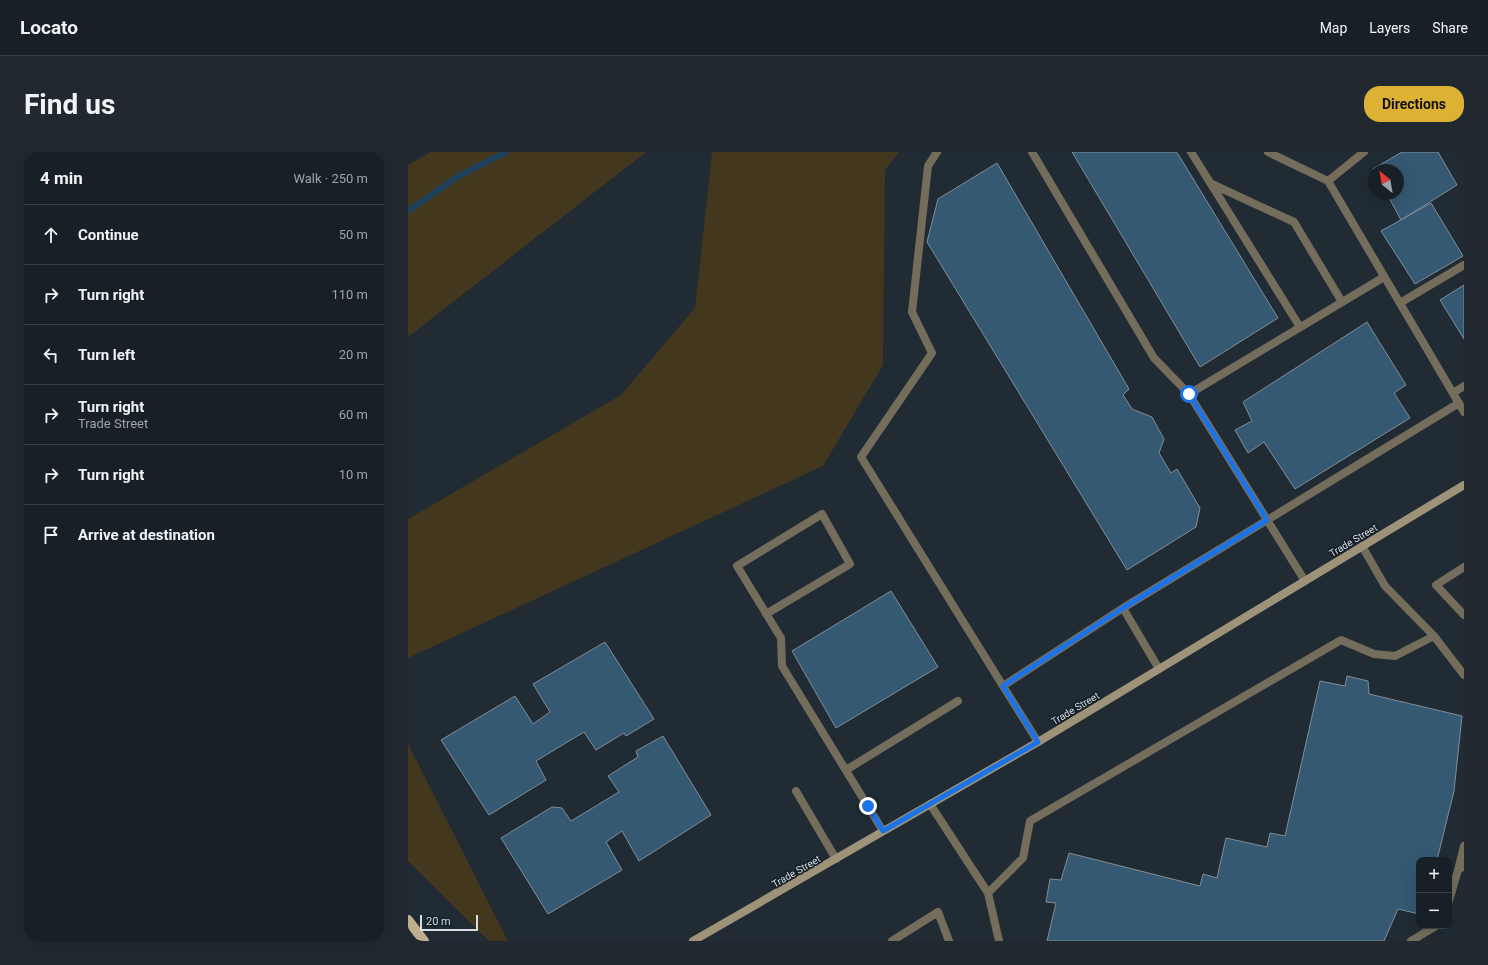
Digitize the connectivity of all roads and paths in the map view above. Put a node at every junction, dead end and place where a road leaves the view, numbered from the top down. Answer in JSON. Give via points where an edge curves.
{"nodes":[{"id":1,"x":937,"y":152,"type":"edge"},
{"id":2,"x":1032,"y":152,"type":"edge"},
{"id":3,"x":1191,"y":152,"type":"edge"},
{"id":4,"x":1268,"y":152,"type":"edge"},
{"id":5,"x":1364,"y":152,"type":"edge"},
{"id":6,"x":1328,"y":181,"type":"junction"},
{"id":7,"x":1211,"y":184,"type":"junction"},
{"id":8,"x":1464,"y":265,"type":"edge"},
{"id":9,"x":1384,"y":277,"type":"junction"},
{"id":10,"x":1342,"y":302,"type":"junction"},
{"id":11,"x":1400,"y":303,"type":"junction"},
{"id":12,"x":1300,"y":328,"type":"junction"},
{"id":13,"x":1464,"y":386,"type":"edge"},
{"id":14,"x":1453,"y":393,"type":"junction"},
{"id":15,"x":1189,"y":394,"type":"junction"},
{"id":16,"x":1459,"y":403,"type":"junction"},
{"id":17,"x":1464,"y":412,"type":"edge"},
{"id":18,"x":1464,"y":485,"type":"edge"},
{"id":19,"x":1267,"y":520,"type":"junction"},
{"id":20,"x":1362,"y":546,"type":"junction"},
{"id":21,"x":1464,"y":567,"type":"edge"},
{"id":22,"x":1305,"y":581,"type":"junction"},
{"id":23,"x":1123,"y":608,"type":"junction"},
{"id":24,"x":766,"y":614,"type":"junction"},
{"id":25,"x":1464,"y":615,"type":"edge"},
{"id":26,"x":1434,"y":636,"type":"junction"},
{"id":27,"x":1159,"y":669,"type":"junction"},
{"id":28,"x":1464,"y":675,"type":"edge"},
{"id":29,"x":1003,"y":686,"type":"junction"},
{"id":30,"x":958,"y":701,"type":"dead end"},
{"id":31,"x":1038,"y":742,"type":"junction"},
{"id":32,"x":846,"y":770,"type":"junction"},
{"id":33,"x":796,"y":791,"type":"dead end"},
{"id":34,"x":930,"y":804,"type":"junction"},
{"id":35,"x":883,"y":831,"type":"junction"},
{"id":36,"x":1464,"y":846,"type":"edge"},
{"id":37,"x":836,"y":859,"type":"junction"},
{"id":38,"x":1461,"y":868,"type":"edge"},
{"id":39,"x":988,"y":893,"type":"junction"},
{"id":40,"x":1452,"y":893,"type":"edge"},
{"id":41,"x":408,"y":920,"type":"edge"},
{"id":42,"x":1431,"y":929,"type":"edge"},
{"id":43,"x":424,"y":941,"type":"edge"},
{"id":44,"x":693,"y":941,"type":"edge"},
{"id":45,"x":892,"y":941,"type":"edge"},
{"id":46,"x":949,"y":941,"type":"edge"},
{"id":47,"x":999,"y":941,"type":"edge"},
{"id":48,"x":1411,"y":941,"type":"edge"}],
"edges":[{"from":1,"to":29,"type":"lane","via":[[928,166],[912,312],[932,353],[861,457]]},
{"from":2,"to":15,"type":"lane","via":[[1154,358]]},
{"from":3,"to":7,"type":"lane"},
{"from":4,"to":6,"type":"lane"},
{"from":5,"to":6,"type":"lane"},
{"from":6,"to":9,"type":"lane"},
{"from":7,"to":10,"type":"lane","via":[[1294,222]]},
{"from":7,"to":12,"type":"lane"},
{"from":8,"to":11,"type":"lane"},
{"from":9,"to":10,"type":"lane"},
{"from":9,"to":11,"type":"lane"},
{"from":10,"to":12,"type":"lane"},
{"from":11,"to":14,"type":"lane"},
{"from":12,"to":15,"type":"lane"},
{"from":13,"to":14,"type":"lane"},
{"from":14,"to":16,"type":"lane"},
{"from":15,"to":19,"type":"lane"},
{"from":16,"to":17,"type":"lane"},
{"from":16,"to":19,"type":"lane"},
{"from":18,"to":20,"type":"street","name":"Trade Street"},
{"from":19,"to":22,"type":"lane"},
{"from":19,"to":23,"type":"lane"},
{"from":20,"to":22,"type":"street","name":"Trade Street"},
{"from":20,"to":26,"type":"lane","via":[[1385,586]]},
{"from":21,"to":25,"type":"lane","via":[[1436,585]]},
{"from":22,"to":27,"type":"street","name":"Trade Street"},
{"from":23,"to":27,"type":"lane"},
{"from":23,"to":29,"type":"lane"},
{"from":24,"to":24,"type":"lane","via":[[737,566],[822,514],[850,564]]},
{"from":24,"to":32,"type":"lane","via":[[781,638],[782,666]]},
{"from":26,"to":28,"type":"lane"},
{"from":26,"to":39,"type":"lane","via":[[1395,656],[1374,654],[1341,640],[1334,644],[1030,820],[1023,858]]},
{"from":27,"to":31,"type":"street","name":"Trade Street"},
{"from":29,"to":31,"type":"lane"},
{"from":30,"to":32,"type":"lane"},
{"from":31,"to":34,"type":"street","name":"Trade Street"},
{"from":32,"to":35,"type":"lane"},
{"from":33,"to":37,"type":"lane"},
{"from":34,"to":35,"type":"street","name":"Trade Street"},
{"from":34,"to":39,"type":"lane"},
{"from":35,"to":37,"type":"street","name":"Trade Street"},
{"from":36,"to":38,"type":"lane"},
{"from":37,"to":44,"type":"street","name":"Trade Street"},
{"from":38,"to":40,"type":"lane"},
{"from":39,"to":47,"type":"lane"},
{"from":41,"to":43,"type":"main road"},
{"from":42,"to":48,"type":"lane"},
{"from":45,"to":46,"type":"lane","via":[[938,912]]}]}
